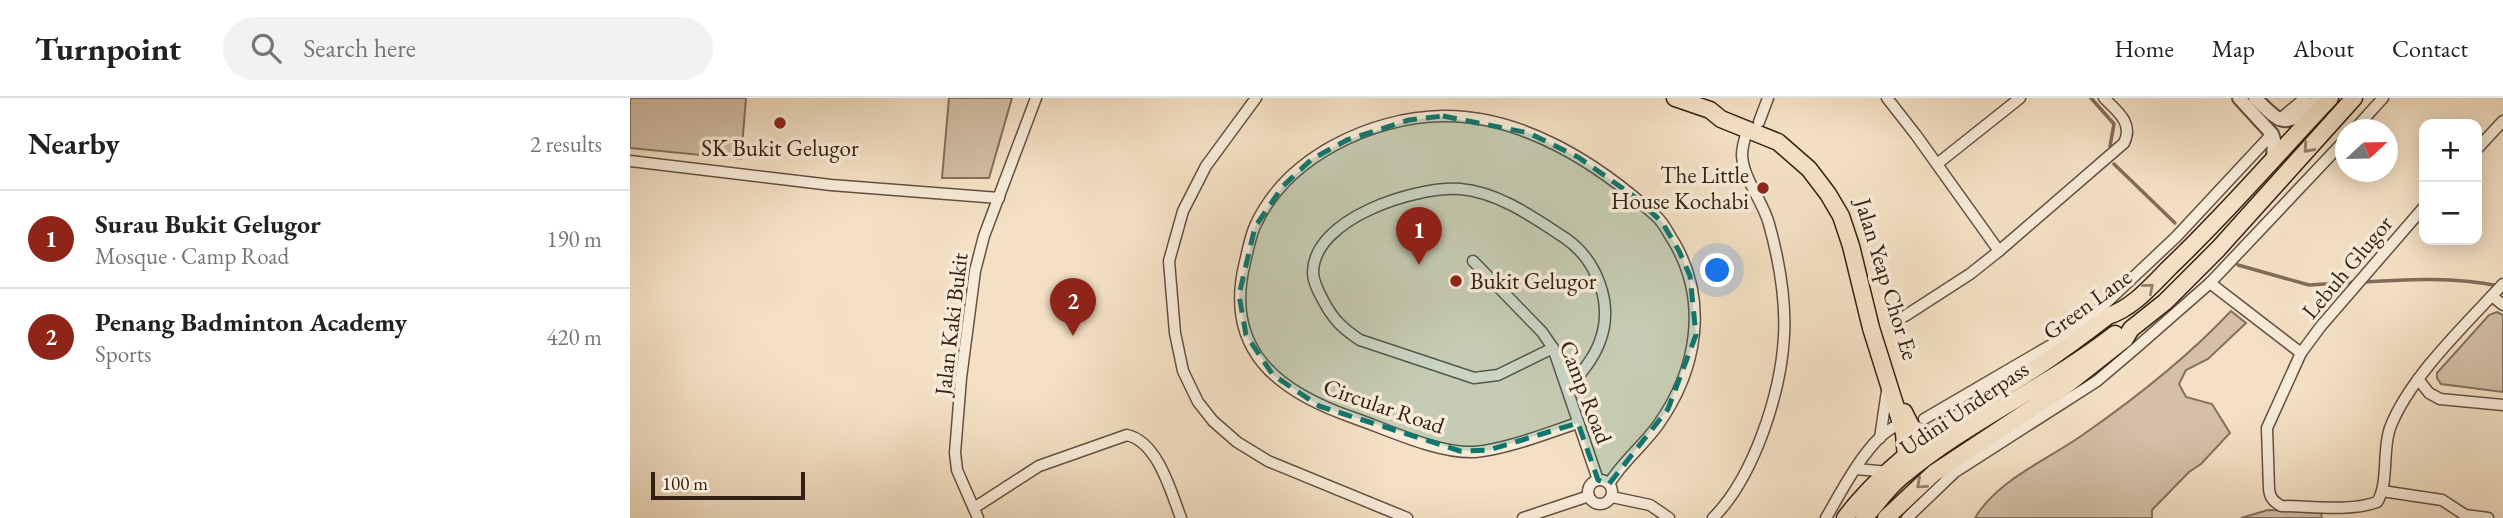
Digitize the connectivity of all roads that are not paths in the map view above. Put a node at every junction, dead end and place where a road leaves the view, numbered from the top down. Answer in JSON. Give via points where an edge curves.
{"nodes":[{"id":1,"x":1036,"y":98,"type":"edge"},
{"id":2,"x":1256,"y":98,"type":"edge"},
{"id":3,"x":1675,"y":98,"type":"edge"},
{"id":4,"x":1768,"y":98,"type":"edge"},
{"id":5,"x":1887,"y":98,"type":"edge"},
{"id":6,"x":2020,"y":98,"type":"edge"},
{"id":7,"x":2104,"y":98,"type":"edge"},
{"id":8,"x":2239,"y":98,"type":"edge"},
{"id":9,"x":2255,"y":98,"type":"edge"},
{"id":10,"x":2305,"y":98,"type":"edge"},
{"id":11,"x":2323,"y":98,"type":"edge"},
{"id":12,"x":2330,"y":98,"type":"edge"},
{"id":13,"x":2354,"y":98,"type":"edge"},
{"id":14,"x":2383,"y":98,"type":"edge"},
{"id":15,"x":2364,"y":119,"type":"edge"},
{"id":16,"x":2279,"y":120,"type":"junction"},
{"id":17,"x":2503,"y":121,"type":"edge"},
{"id":18,"x":1753,"y":125,"type":"junction"},
{"id":19,"x":2494,"y":131,"type":"junction"},
{"id":20,"x":2272,"y":134,"type":"junction"},
{"id":21,"x":2503,"y":138,"type":"edge"},
{"id":22,"x":2482,"y":144,"type":"edge"},
{"id":23,"x":2335,"y":151,"type":"edge"},
{"id":24,"x":2273,"y":159,"type":"junction"},
{"id":25,"x":630,"y":161,"type":"edge"},
{"id":26,"x":1937,"y":164,"type":"junction"},
{"id":27,"x":999,"y":198,"type":"junction"},
{"id":28,"x":2419,"y":213,"type":"edge"},
{"id":29,"x":2245,"y":218,"type":"junction"},
{"id":30,"x":2259,"y":232,"type":"junction"},
{"id":31,"x":2251,"y":240,"type":"junction"},
{"id":32,"x":2223,"y":243,"type":"junction"},
{"id":33,"x":1999,"y":251,"type":"junction"},
{"id":34,"x":1473,"y":261,"type":"dead end"},
{"id":35,"x":2210,"y":283,"type":"junction"},
{"id":36,"x":2503,"y":284,"type":"edge"},
{"id":37,"x":2493,"y":294,"type":"junction"},
{"id":38,"x":2503,"y":305,"type":"edge"},
{"id":39,"x":2120,"y":312,"type":"junction"},
{"id":40,"x":1905,"y":316,"type":"dead end"},
{"id":41,"x":2131,"y":330,"type":"junction"},
{"id":42,"x":1553,"y":348,"type":"junction"},
{"id":43,"x":2301,"y":353,"type":"junction"},
{"id":44,"x":2063,"y":370,"type":"junction"},
{"id":45,"x":2418,"y":379,"type":"junction"},
{"id":46,"x":1888,"y":383,"type":"junction"},
{"id":47,"x":1568,"y":390,"type":"junction"},
{"id":48,"x":2503,"y":405,"type":"edge"},
{"id":49,"x":1924,"y":419,"type":"dead end"},
{"id":50,"x":1578,"y":423,"type":"junction"},
{"id":51,"x":1901,"y":425,"type":"junction"},
{"id":52,"x":1931,"y":436,"type":"junction"},
{"id":53,"x":1880,"y":439,"type":"junction"},
{"id":54,"x":1906,"y":458,"type":"junction"},
{"id":55,"x":1856,"y":468,"type":"junction"},
{"id":56,"x":1889,"y":472,"type":"junction"},
{"id":57,"x":1598,"y":480,"type":"junction"},
{"id":58,"x":1609,"y":484,"type":"junction"},
{"id":59,"x":2382,"y":491,"type":"junction"},
{"id":60,"x":1588,"y":496,"type":"junction"},
{"id":61,"x":1612,"y":497,"type":"junction"},
{"id":62,"x":976,"y":513,"type":"edge"},
{"id":63,"x":1389,"y":515,"type":"edge"},
{"id":64,"x":1181,"y":518,"type":"edge"},
{"id":65,"x":1407,"y":518,"type":"edge"},
{"id":66,"x":1522,"y":518,"type":"edge"},
{"id":67,"x":1669,"y":518,"type":"edge"},
{"id":68,"x":1713,"y":518,"type":"edge"},
{"id":69,"x":1826,"y":518,"type":"edge"},
{"id":70,"x":1845,"y":518,"type":"edge"},
{"id":71,"x":1864,"y":518,"type":"edge"},
{"id":72,"x":1886,"y":518,"type":"edge"},
{"id":73,"x":1907,"y":518,"type":"edge"},
{"id":74,"x":2488,"y":518,"type":"edge"}],
"edges":[{"from":1,"to":27,"type":"street","name":"Jalan Kaki Bukit"},
{"from":2,"to":63,"type":"street","via":[[1206,166],[1183,211],[1169,261],[1183,371],[1198,402],[1237,442],[1268,461]]},
{"from":3,"to":18,"type":"main road","via":[[1710,110],[1721,119]]},
{"from":4,"to":18,"type":"street"},
{"from":5,"to":26,"type":"street"},
{"from":6,"to":26,"type":"street"},
{"from":7,"to":33,"type":"street","via":[[2126,121],[2124,143]]},
{"from":8,"to":20,"type":"street"},
{"from":9,"to":16,"type":"street"},
{"from":10,"to":16,"type":"street"},
{"from":11,"to":16,"type":"street","via":[[2291,120]]},
{"from":12,"to":24,"type":"main road","name":"Green Lane"},
{"from":13,"to":29,"type":"main road","name":"Green Lane","one_way":true},
{"from":14,"to":15,"type":"street"},
{"from":17,"to":19,"type":"street"},
{"from":18,"to":46,"type":"main road","name":"Jalan Yeap Chor Ee","via":[[1809,169],[1841,216]]},
{"from":18,"to":52,"type":"main road","name":"Jalan Yeap Chor Ee","via":[[1789,140],[1835,189],[1856,238],[1907,420],[1912,428]]},
{"from":18,"to":68,"type":"street","via":[[1742,156],[1776,251],[1784,336],[1774,394],[1760,437],[1725,506]]},
{"from":19,"to":21,"type":"street"},
{"from":19,"to":22,"type":"street"},
{"from":20,"to":24,"type":"street"},
{"from":20,"to":49,"type":"street","via":[[2176,237],[2090,318]]},
{"from":23,"to":30,"type":"street"},
{"from":39,"to":24,"type":"main road","name":"Green Lane","one_way":true,"via":[[2189,249]]},
{"from":25,"to":27,"type":"street","via":[[831,185]]},
{"from":26,"to":33,"type":"street"},
{"from":27,"to":62,"type":"street","name":"Jalan Kaki Bukit","via":[[975,271],[955,460]]},
{"from":28,"to":43,"type":"street","name":"Lebuh Glugor"},
{"from":29,"to":30,"type":"street"},
{"from":29,"to":32,"type":"main road","name":"Green Lane"},
{"from":30,"to":31,"type":"street"},
{"from":31,"to":32,"type":"street"},
{"from":31,"to":35,"type":"street"},
{"from":32,"to":41,"type":"main road","name":"Green Lane"},
{"from":33,"to":40,"type":"street"},
{"from":34,"to":42,"type":"street","name":"Camp Road"},
{"from":35,"to":43,"type":"street","name":"Lebuh Glugor"},
{"from":35,"to":73,"type":"street","via":[[2097,381],[1955,472]]},
{"from":36,"to":37,"type":"street"},
{"from":37,"to":38,"type":"street"},
{"from":37,"to":45,"type":"street"},
{"from":39,"to":44,"type":"main road","name":"Udini Underpass","via":[[2115,324]]},
{"from":39,"to":52,"type":"main road","name":"Green Lane"},
{"from":41,"to":44,"type":"main road","name":"Udini Underpass","via":[[2118,332]]},
{"from":41,"to":72,"type":"main road","name":"Green Lane","one_way":true,"via":[[2064,387],[1934,473]]},
{"from":42,"to":47,"type":"street","name":"Camp Road"},
{"from":42,"to":47,"type":"street","via":[[1498,375],[1474,378],[1360,340],[1343,329],[1325,303],[1313,274],[1315,259],[1334,234],[1380,203],[1458,189],[1500,199],[1574,244],[1594,269],[1601,288],[1605,305],[1601,340]]},
{"from":43,"to":59,"type":"street","name":"Lebuh Glugor","via":[[2267,428],[2270,497],[2281,506],[2358,506],[2377,502]]},
{"from":44,"to":71,"type":"main road","name":"Udini Underpass","via":[[1934,451],[1897,480]]},
{"from":45,"to":48,"type":"street","via":[[2440,398]]},
{"from":45,"to":59,"type":"street","via":[[2390,429]]},
{"from":46,"to":51,"type":"main road","name":"Jalan Yeap Chor Ee"},
{"from":46,"to":53,"type":"street"},
{"from":47,"to":50,"type":"street","name":"Camp Road"},
{"from":50,"to":57,"type":"street","name":"Camp Road"},
{"from":50,"to":58,"type":"street","name":"Circular Road","via":[[1489,450],[1460,451],[1319,406],[1286,386],[1252,349],[1240,307],[1248,248],[1267,205],[1304,165],[1347,139],[1409,120],[1443,116],[1529,133],[1578,157],[1635,197],[1662,222],[1679,251],[1690,276],[1696,335],[1684,379],[1668,409]]},
{"from":51,"to":53,"type":"street"},
{"from":51,"to":54,"type":"main road","name":"Jalan Yeap Chor Ee"},
{"from":52,"to":54,"type":"main road","name":"Green Lane"},
{"from":53,"to":55,"type":"street"},
{"from":54,"to":56,"type":"main road","name":"Green Lane"},
{"from":55,"to":56,"type":"street"},
{"from":55,"to":69,"type":"street"},
{"from":56,"to":70,"type":"main road","name":"Green Lane"},
{"from":57,"to":58,"type":"street"},
{"from":57,"to":60,"type":"street"},
{"from":58,"to":61,"type":"street"},
{"from":59,"to":74,"type":"street","via":[[2442,500],[2465,515]]},
{"from":60,"to":61,"type":"street","via":[[1600,505]]},
{"from":60,"to":66,"type":"street"},
{"from":61,"to":67,"type":"street","via":[[1650,505]]},
{"from":62,"to":64,"type":"street","via":[[1039,466],[1127,435],[1141,442],[1161,467]]},
{"from":63,"to":65,"type":"street"}]}
